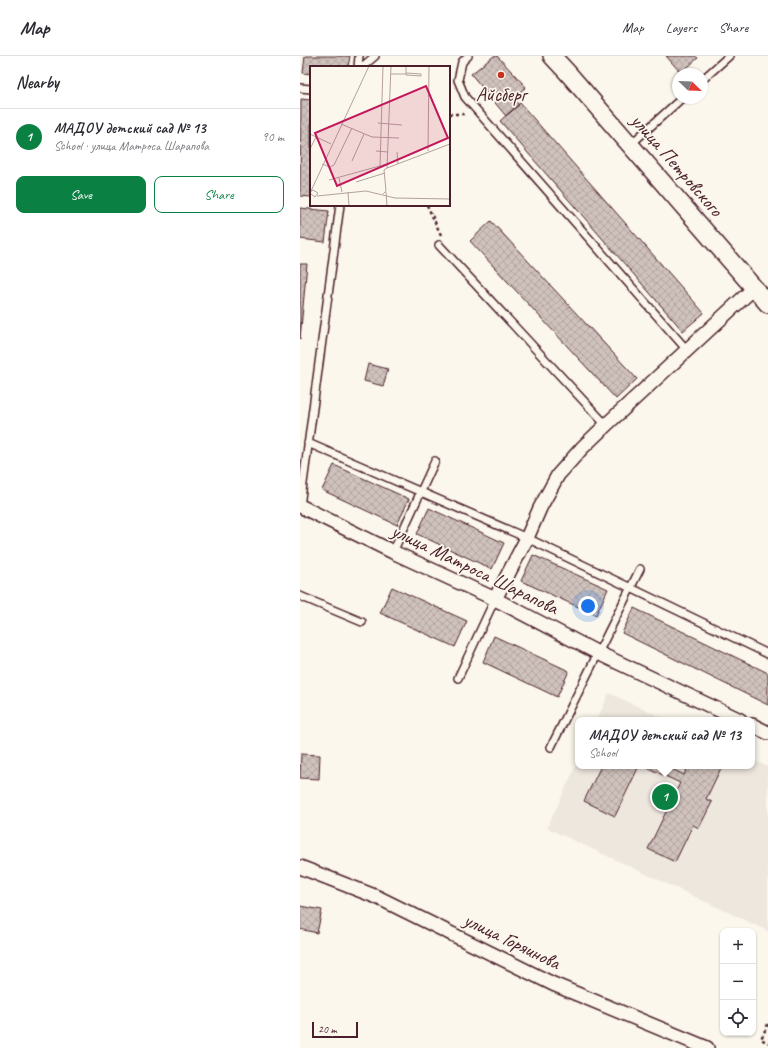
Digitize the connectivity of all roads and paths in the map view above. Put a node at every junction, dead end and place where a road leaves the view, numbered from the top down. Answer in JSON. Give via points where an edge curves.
{"nodes":[{"id":1,"x":360,"y":56,"type":"edge"},
{"id":2,"x":376,"y":56,"type":"edge"},
{"id":3,"x":468,"y":56,"type":"edge"},
{"id":4,"x":552,"y":56,"type":"edge"},
{"id":5,"x":729,"y":56,"type":"edge"},
{"id":6,"x":358,"y":66,"type":"edge"},
{"id":7,"x":363,"y":66,"type":"edge"},
{"id":8,"x":708,"y":75,"type":"edge"},
{"id":9,"x":300,"y":88,"type":"edge"},
{"id":10,"x":310,"y":89,"type":"edge"},
{"id":11,"x":675,"y":104,"type":"edge"},
{"id":12,"x":630,"y":145,"type":"junction"},
{"id":13,"x":340,"y":206,"type":"edge"},
{"id":14,"x":427,"y":206,"type":"edge"},
{"id":15,"x":439,"y":246,"type":"joint"},
{"id":16,"x":754,"y":288,"type":"junction"},
{"id":17,"x":768,"y":304,"type":"edge"},
{"id":18,"x":687,"y":350,"type":"junction"},
{"id":19,"x":606,"y":425,"type":"junction"},
{"id":20,"x":308,"y":443,"type":"junction"},
{"id":21,"x":436,"y":461,"type":"dead end"},
{"id":22,"x":421,"y":492,"type":"junction"},
{"id":23,"x":300,"y":506,"type":"edge"},
{"id":24,"x":527,"y":538,"type":"junction"},
{"id":25,"x":393,"y":552,"type":"junction"},
{"id":26,"x":640,"y":569,"type":"dead end"},
{"id":27,"x":630,"y":588,"type":"junction"},
{"id":28,"x":300,"y":596,"type":"edge"},
{"id":29,"x":495,"y":599,"type":"junction"},
{"id":30,"x":362,"y":622,"type":"dead end"},
{"id":31,"x":598,"y":653,"type":"junction"},
{"id":32,"x":768,"y":654,"type":"edge"},
{"id":33,"x":458,"y":678,"type":"dead end"},
{"id":34,"x":734,"y":717,"type":"edge"},
{"id":35,"x":755,"y":726,"type":"edge"},
{"id":36,"x":768,"y":732,"type":"edge"},
{"id":37,"x":551,"y":747,"type":"dead end"},
{"id":38,"x":300,"y":867,"type":"edge"},
{"id":39,"x":768,"y":1024,"type":"edge"},
{"id":40,"x":768,"y":1043,"type":"edge"},
{"id":41,"x":707,"y":1048,"type":"edge"}],
"edges":[{"from":1,"to":6,"type":"lane"},
{"from":2,"to":7,"type":"lane"},
{"from":3,"to":18,"type":"lane","via":[[462,62],[458,80],[465,97]]},
{"from":4,"to":12,"type":"street","name":"улица Петровского"},
{"from":5,"to":8,"type":"lane"},
{"from":9,"to":10,"type":"lane"},
{"from":11,"to":12,"type":"lane"},
{"from":12,"to":16,"type":"street","name":"улица Петровского"},
{"from":13,"to":20,"type":"lane"},
{"from":14,"to":15,"type":"path","via":[[442,236]]},
{"from":15,"to":19,"type":"lane"},
{"from":16,"to":17,"type":"street","name":"улица Петровского"},
{"from":16,"to":18,"type":"street"},
{"from":18,"to":19,"type":"street"},
{"from":19,"to":24,"type":"street","via":[[558,475]]},
{"from":20,"to":22,"type":"lane"},
{"from":20,"to":23,"type":"lane"},
{"from":21,"to":22,"type":"lane"},
{"from":22,"to":24,"type":"lane"},
{"from":22,"to":25,"type":"lane"},
{"from":23,"to":25,"type":"street","name":"улица Матроса Шарапова"},
{"from":24,"to":27,"type":"lane"},
{"from":24,"to":29,"type":"street"},
{"from":25,"to":29,"type":"street","name":"улица Матроса Шарапова"},
{"from":26,"to":27,"type":"lane"},
{"from":27,"to":31,"type":"lane"},
{"from":27,"to":32,"type":"lane"},
{"from":28,"to":30,"type":"lane"},
{"from":29,"to":31,"type":"street","name":"улица Матроса Шарапова"},
{"from":29,"to":33,"type":"lane"},
{"from":31,"to":34,"type":"street","name":"улица Матроса Шарапова"},
{"from":31,"to":37,"type":"lane"},
{"from":35,"to":36,"type":"street"},
{"from":38,"to":41,"type":"street","name":"улица Горяинова","via":[[377,897],[553,984]]},
{"from":39,"to":40,"type":"path","via":[[761,1039]]}]}
